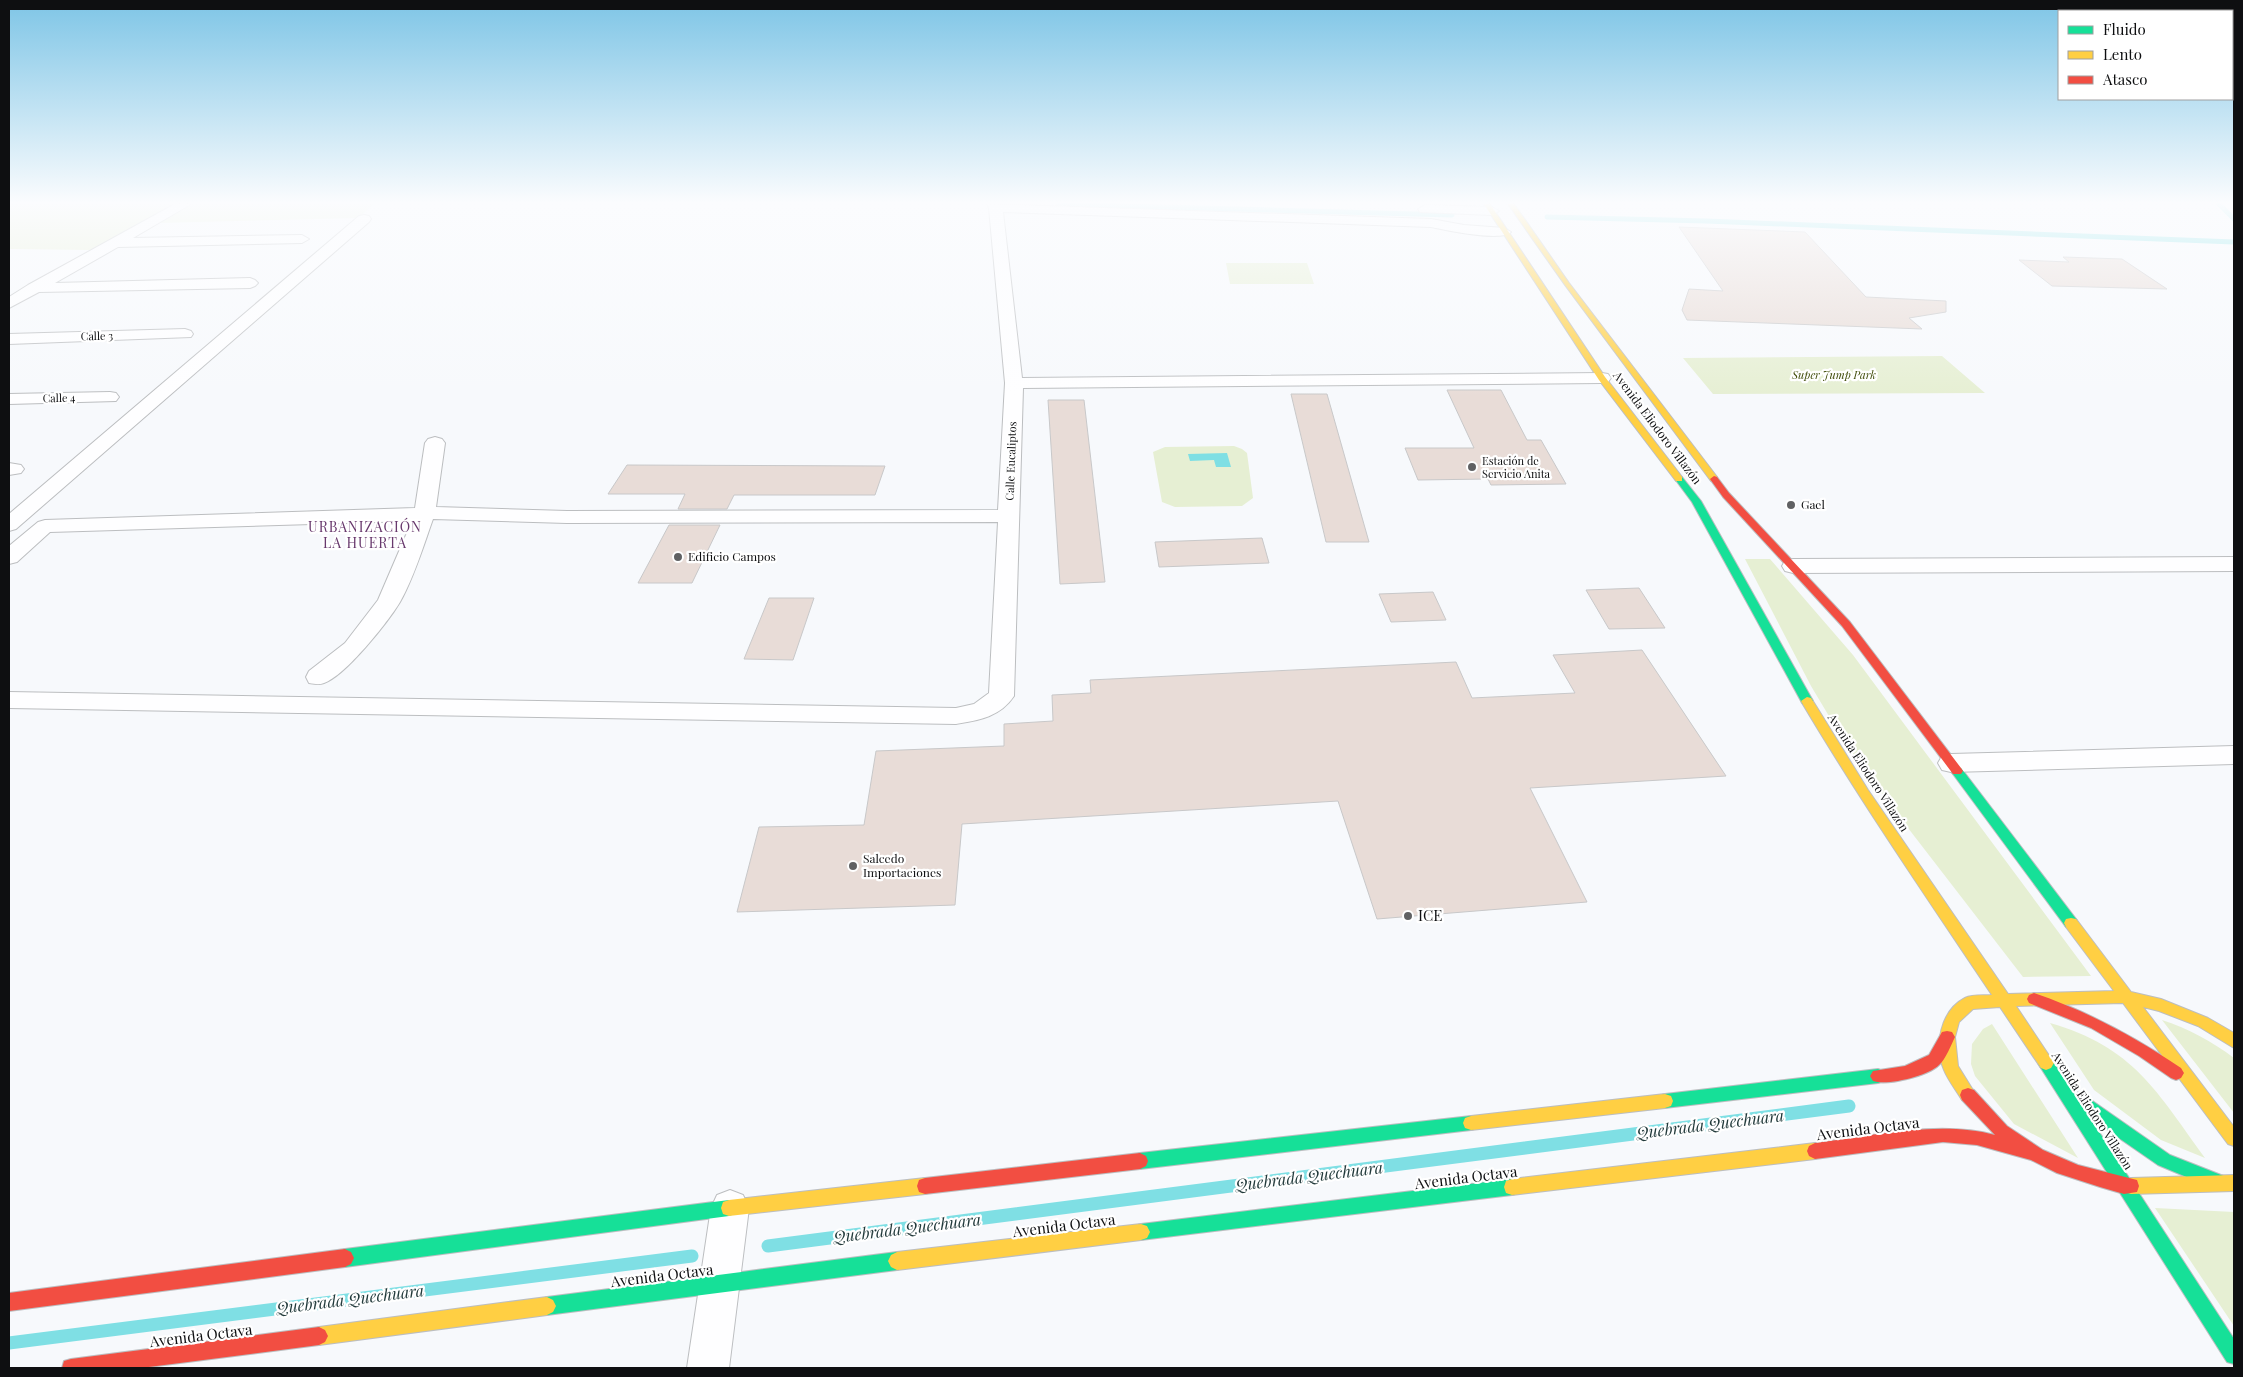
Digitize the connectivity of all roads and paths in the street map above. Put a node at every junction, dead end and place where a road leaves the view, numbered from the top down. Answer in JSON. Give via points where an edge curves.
{"nodes":[{"id":1,"x":68,"y":268,"type":"edge"},
{"id":2,"x":307,"y":268,"type":"edge"},
{"id":3,"x":1001,"y":268,"type":"edge"},
{"id":4,"x":1528,"y":268,"type":"edge"},
{"id":5,"x":1556,"y":268,"type":"edge"},
{"id":6,"x":250,"y":283,"type":"dead end"},
{"id":7,"x":32,"y":288,"type":"junction"},
{"id":8,"x":9,"y":303,"type":"edge"},
{"id":9,"x":185,"y":334,"type":"dead end"},
{"id":10,"x":9,"y":339,"type":"edge"},
{"id":11,"x":1602,"y":378,"type":"junction"},
{"id":12,"x":1014,"y":382,"type":"junction"},
{"id":13,"x":110,"y":397,"type":"dead end"},
{"id":14,"x":9,"y":399,"type":"edge"},
{"id":15,"x":435,"y":443,"type":"dead end"},
{"id":16,"x":425,"y":513,"type":"junction"},
{"id":17,"x":1009,"y":516,"type":"junction"},
{"id":18,"x":9,"y":525,"type":"edge"},
{"id":19,"x":9,"y":557,"type":"edge"},
{"id":20,"x":2234,"y":564,"type":"edge"},
{"id":21,"x":1793,"y":566,"type":"junction"},
{"id":22,"x":318,"y":677,"type":"dead end"},
{"id":23,"x":9,"y":700,"type":"edge"},
{"id":24,"x":2234,"y":755,"type":"edge"},
{"id":25,"x":1951,"y":763,"type":"junction"},
{"id":26,"x":2128,"y":997,"type":"junction"},
{"id":27,"x":2034,"y":999,"type":"junction"},
{"id":28,"x":2005,"y":1000,"type":"junction"},
{"id":29,"x":2203,"y":1022,"type":"junction"},
{"id":30,"x":2234,"y":1031,"type":"edge"},
{"id":31,"x":1947,"y":1037,"type":"junction"},
{"id":32,"x":2234,"y":1041,"type":"edge"},
{"id":33,"x":2194,"y":1085,"type":"junction"},
{"id":34,"x":2061,"y":1089,"type":"junction"},
{"id":35,"x":2234,"y":1139,"type":"edge"},
{"id":36,"x":2030,"y":1153,"type":"junction"},
{"id":37,"x":2220,"y":1183,"type":"junction"},
{"id":38,"x":2234,"y":1183,"type":"edge"},
{"id":39,"x":2124,"y":1186,"type":"junction"},
{"id":40,"x":730,"y":1208,"type":"junction"},
{"id":41,"x":719,"y":1283,"type":"junction"},
{"id":42,"x":9,"y":1302,"type":"edge"},
{"id":43,"x":2234,"y":1355,"type":"edge"},
{"id":44,"x":71,"y":1368,"type":"edge"},
{"id":45,"x":708,"y":1368,"type":"edge"}],
"edges":[{"from":1,"to":7,"type":"street"},
{"from":2,"to":18,"type":"street"},
{"from":3,"to":12,"type":"street","name":"Calle Eucaliptos"},
{"from":4,"to":11,"type":"main road","name":"Avenida Eliodoro Villazón"},
{"from":5,"to":21,"type":"main road","name":"Avenida Eliodoro Villazón","via":[[1726,495]]},
{"from":6,"to":7,"type":"street"},
{"from":7,"to":8,"type":"street"},
{"from":9,"to":10,"type":"street","name":"Calle 3"},
{"from":11,"to":12,"type":"street"},
{"from":11,"to":28,"type":"main road","name":"Avenida Eliodoro Villazón","via":[[1696,501],[1770,640],[1840,758]]},
{"from":12,"to":17,"type":"street","name":"Calle Eucaliptos"},
{"from":13,"to":14,"type":"street","name":"Calle 4"},
{"from":15,"to":16,"type":"street"},
{"from":16,"to":17,"type":"street","via":[[567,517]]},
{"from":16,"to":19,"type":"street","via":[[45,526]]},
{"from":16,"to":22,"type":"street","via":[[389,600],[353,648]]},
{"from":17,"to":23,"type":"street","name":"Calle Eucaliptos","via":[[1001,696],[982,711],[956,716]]},
{"from":20,"to":21,"type":"street"},
{"from":21,"to":25,"type":"main road","name":"Avenida Eliodoro Villazón","via":[[1846,624]]},
{"from":24,"to":25,"type":"street"},
{"from":25,"to":26,"type":"main road","name":"Avenida Eliodoro Villazón"},
{"from":26,"to":27,"type":"main road"},
{"from":26,"to":29,"type":"main road","via":[[2161,1005]]},
{"from":26,"to":33,"type":"main road","name":"Avenida Eliodoro Villazón"},
{"from":27,"to":28,"type":"main road"},
{"from":27,"to":33,"type":"main road","via":[[2096,1024]]},
{"from":28,"to":31,"type":"main road","via":[[1969,1004],[1952,1019]]},
{"from":28,"to":34,"type":"main road","name":"Avenida Eliodoro Villazón"},
{"from":29,"to":30,"type":"main road"},
{"from":29,"to":32,"type":"main road"},
{"from":31,"to":36,"type":"main road","via":[[1951,1068],[1969,1097],[1996,1127]]},
{"from":31,"to":40,"type":"main road","via":[[1934,1060],[1907,1072]]},
{"from":33,"to":35,"type":"main road","name":"Avenida Eliodoro Villazón"},
{"from":34,"to":37,"type":"main road","via":[[2164,1160]]},
{"from":34,"to":39,"type":"main road","name":"Avenida Eliodoro Villazón"},
{"from":36,"to":39,"type":"main road","via":[[2074,1173]]},
{"from":36,"to":41,"type":"main road","name":"Avenida Octava","via":[[1977,1138],[1943,1135]]},
{"from":37,"to":38,"type":"main road"},
{"from":37,"to":39,"type":"main road"},
{"from":39,"to":43,"type":"main road","name":"Avenida Eliodoro Villazón"},
{"from":40,"to":41,"type":"street"},
{"from":40,"to":42,"type":"main road"},
{"from":41,"to":44,"type":"main road","name":"Avenida Octava"},
{"from":41,"to":45,"type":"street"}]}
